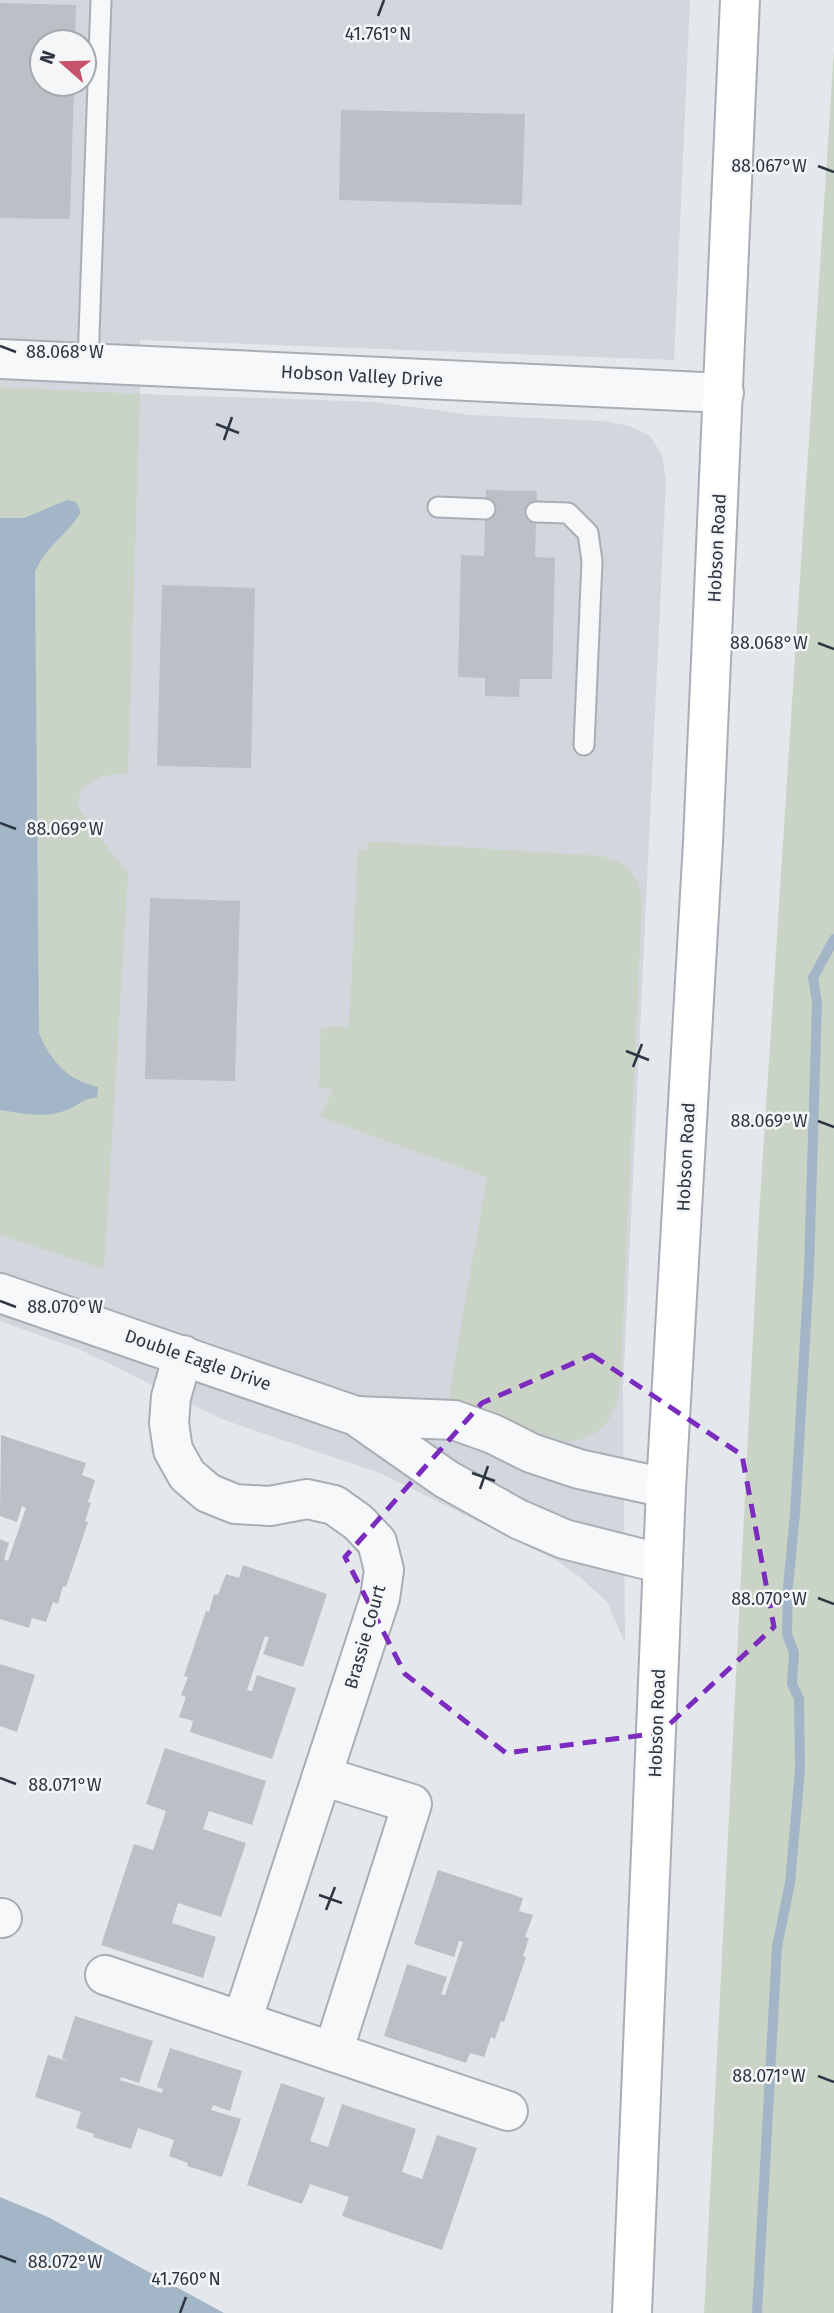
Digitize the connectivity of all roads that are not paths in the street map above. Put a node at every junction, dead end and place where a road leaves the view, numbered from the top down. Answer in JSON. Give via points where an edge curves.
{"nodes":[{"id":1,"x":101,"y":0,"type":"edge"},
{"id":2,"x":740,"y":0,"type":"edge"},
{"id":3,"x":0,"y":359,"type":"edge"},
{"id":4,"x":88,"y":363,"type":"junction"},
{"id":5,"x":724,"y":393,"type":"junction"},
{"id":6,"x":438,"y":507,"type":"dead end"},
{"id":7,"x":485,"y":509,"type":"dead end"},
{"id":8,"x":536,"y":512,"type":"dead end"},
{"id":9,"x":584,"y":745,"type":"dead end"},
{"id":10,"x":0,"y":1293,"type":"edge"},
{"id":11,"x":183,"y":1354,"type":"junction"},
{"id":12,"x":356,"y":1416,"type":"junction"},
{"id":13,"x":666,"y":1488,"type":"junction"},
{"id":14,"x":663,"y":1564,"type":"junction"},
{"id":15,"x":322,"y":1776,"type":"junction"},
{"id":16,"x":104,"y":1975,"type":"dead end"},
{"id":17,"x":242,"y":2021,"type":"junction"},
{"id":18,"x":333,"y":2052,"type":"junction"},
{"id":19,"x":508,"y":2111,"type":"dead end"},
{"id":20,"x":632,"y":2313,"type":"edge"}],
"edges":[{"from":1,"to":4,"type":"lane"},
{"from":2,"to":5,"type":"main road","name":"Hobson Road"},
{"from":3,"to":4,"type":"street","name":"Hobson Valley Drive"},
{"from":4,"to":5,"type":"street","name":"Hobson Valley Drive"},
{"from":5,"to":13,"type":"main road","name":"Hobson Road"},
{"from":6,"to":7,"type":"lane"},
{"from":8,"to":9,"type":"lane","via":[[568,513],[588,533],[592,561]]},
{"from":10,"to":11,"type":"street","name":"Double Eagle Drive"},
{"from":11,"to":12,"type":"street","name":"Double Eagle Drive"},
{"from":11,"to":15,"type":"street","name":"Brassie Court","via":[[169,1423],[173,1450],[187,1475],[208,1493],[235,1504],[270,1506],[307,1499],[334,1505],[377,1542],[384,1570],[380,1598]]},
{"from":12,"to":13,"type":"street","name":"Double Eagle Drive","via":[[454,1420],[579,1469]]},
{"from":12,"to":14,"type":"street","name":"Double Eagle Drive","via":[[446,1479],[518,1519],[564,1539]]},
{"from":13,"to":14,"type":"main road","name":"Hobson Road"},
{"from":14,"to":20,"type":"main road","name":"Hobson Road"},
{"from":15,"to":17,"type":"street","name":"Brassie Court"},
{"from":15,"to":18,"type":"street","via":[[412,1804]]},
{"from":16,"to":17,"type":"street"},
{"from":17,"to":18,"type":"street"},
{"from":18,"to":19,"type":"street"}]}
